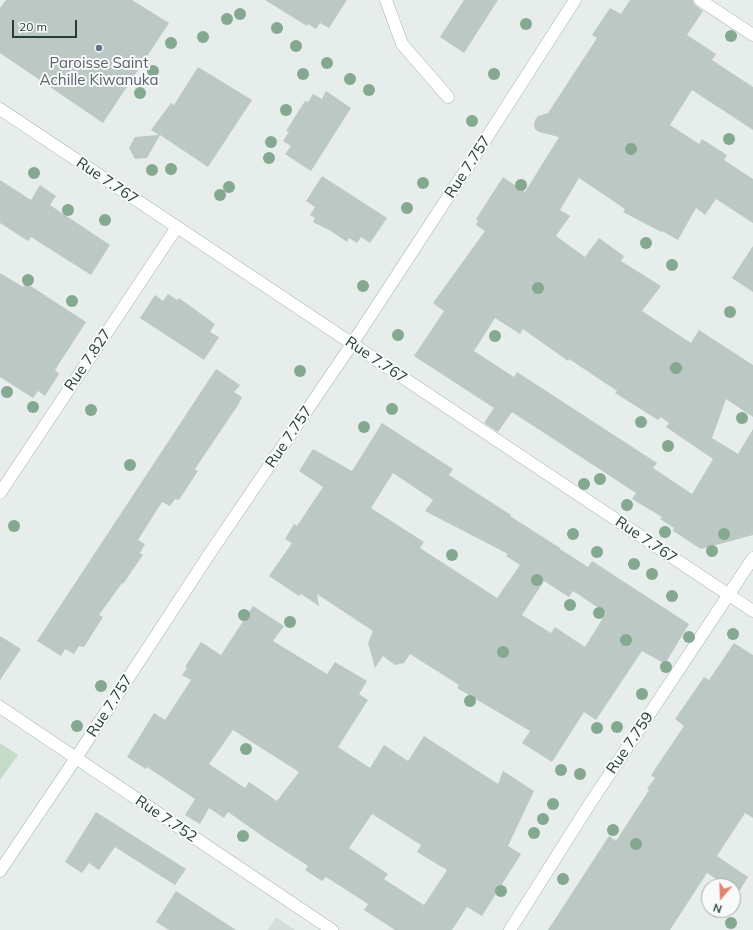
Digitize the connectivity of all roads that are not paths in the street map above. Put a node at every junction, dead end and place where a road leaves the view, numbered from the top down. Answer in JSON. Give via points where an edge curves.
{"nodes":[{"id":1,"x":386,"y":0,"type":"edge"},
{"id":2,"x":575,"y":0,"type":"edge"},
{"id":3,"x":700,"y":0,"type":"edge"},
{"id":4,"x":753,"y":35,"type":"edge"},
{"id":5,"x":448,"y":97,"type":"dead end"},
{"id":6,"x":0,"y":109,"type":"edge"},
{"id":7,"x":177,"y":227,"type":"junction"},
{"id":8,"x":352,"y":344,"type":"junction"},
{"id":9,"x":0,"y":493,"type":"edge"},
{"id":10,"x":753,"y":558,"type":"edge"},
{"id":11,"x":728,"y":595,"type":"junction"},
{"id":12,"x":753,"y":611,"type":"edge"},
{"id":13,"x":0,"y":707,"type":"edge"},
{"id":14,"x":76,"y":758,"type":"junction"},
{"id":15,"x":0,"y":871,"type":"edge"},
{"id":16,"x":332,"y":930,"type":"edge"},
{"id":17,"x":510,"y":930,"type":"edge"}],
"edges":[{"from":1,"to":5,"type":"street","via":[[402,44]]},
{"from":2,"to":8,"type":"street","name":"Rue 7.757"},
{"from":3,"to":4,"type":"street"},
{"from":6,"to":7,"type":"street","name":"Rue 7.767"},
{"from":7,"to":8,"type":"street","name":"Rue 7.767"},
{"from":7,"to":9,"type":"street","name":"Rue 7.827"},
{"from":8,"to":11,"type":"street","name":"Rue 7.767"},
{"from":8,"to":14,"type":"street","name":"Rue 7.757","via":[[208,556]]},
{"from":10,"to":11,"type":"street","name":"Rue 7.759"},
{"from":11,"to":12,"type":"street","name":"Rue 7.767"},
{"from":11,"to":17,"type":"street","name":"Rue 7.759"},
{"from":13,"to":14,"type":"street","name":"Rue 7.752"},
{"from":14,"to":15,"type":"street","name":"Rue 7.757"},
{"from":14,"to":16,"type":"street","name":"Rue 7.752"}]}
